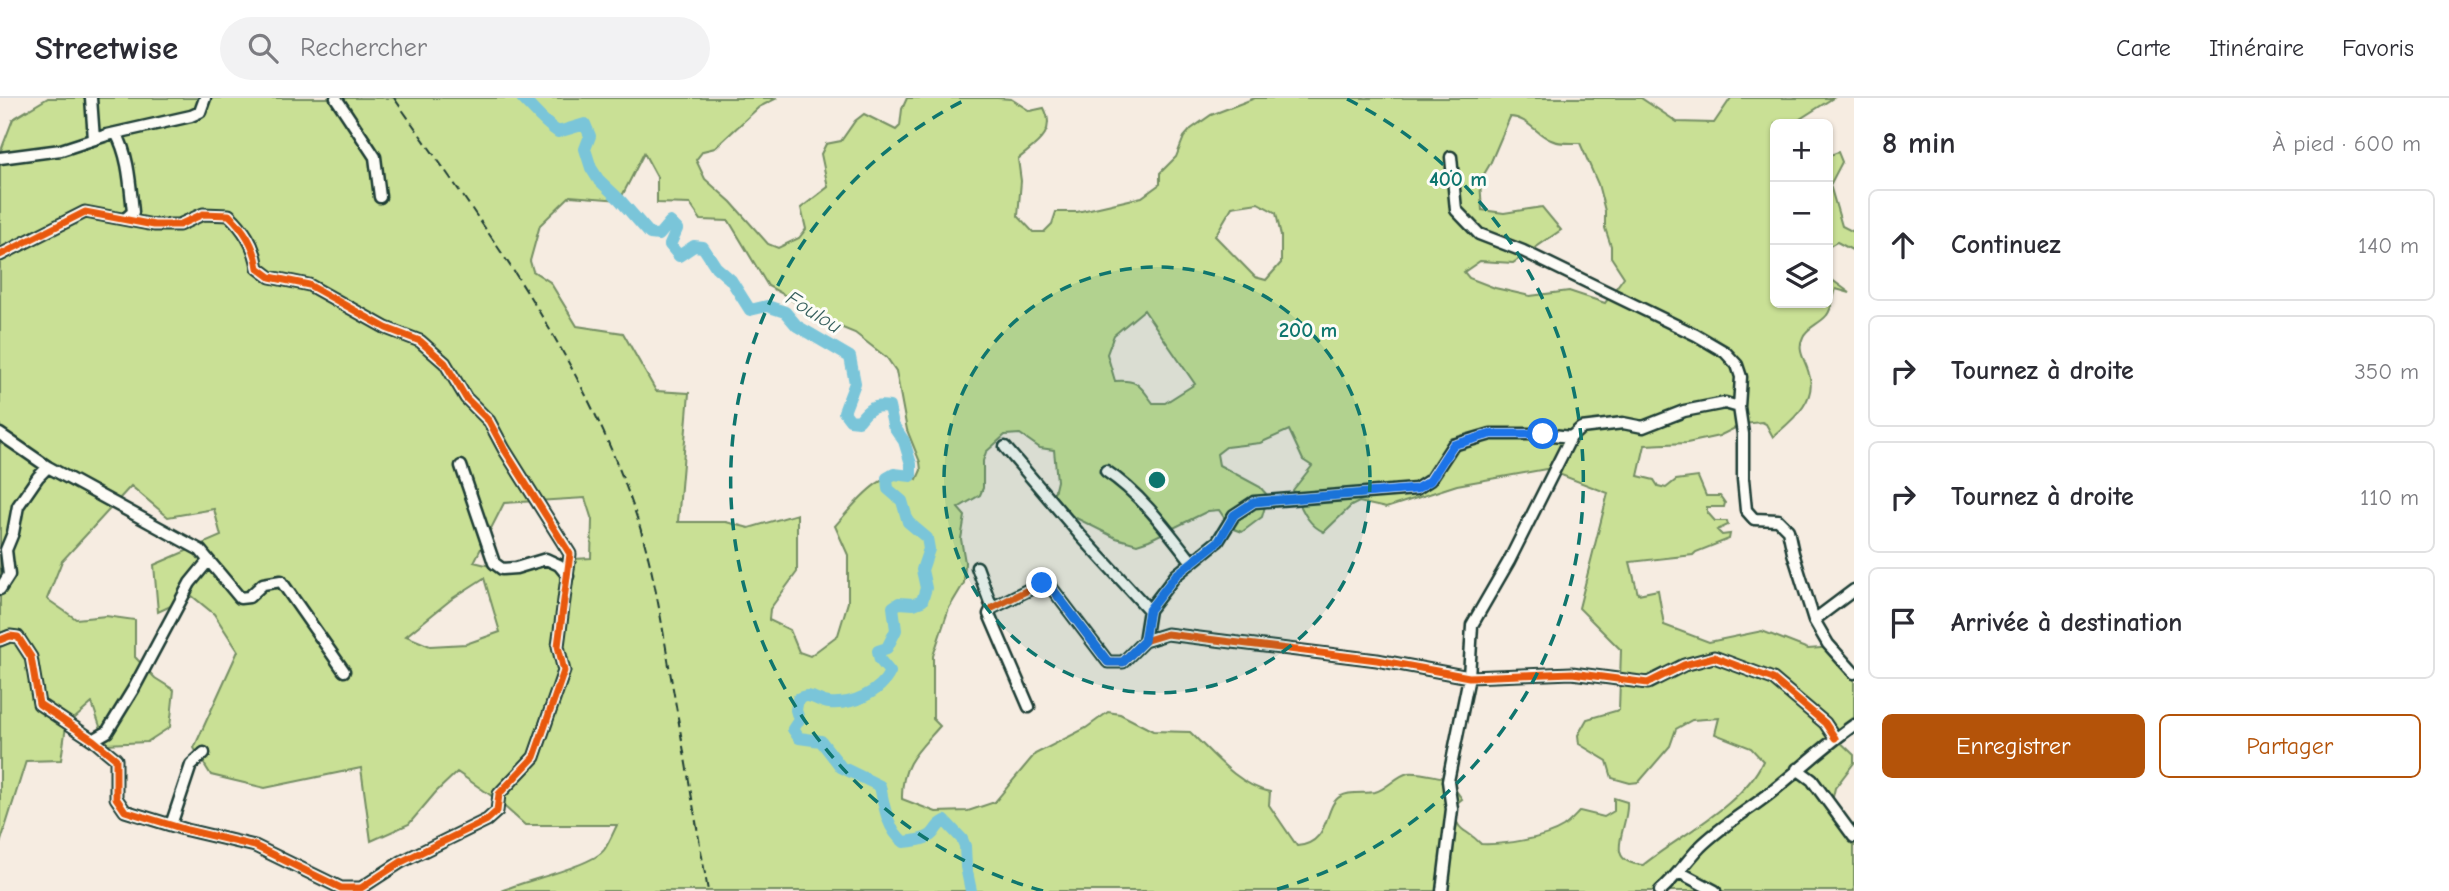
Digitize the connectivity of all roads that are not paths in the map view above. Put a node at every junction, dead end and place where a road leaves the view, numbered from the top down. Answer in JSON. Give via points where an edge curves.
{"nodes":[{"id":1,"x":92,"y":98,"type":"edge"},
{"id":2,"x":205,"y":98,"type":"edge"},
{"id":3,"x":337,"y":98,"type":"edge"},
{"id":4,"x":116,"y":133,"type":"junction"},
{"id":5,"x":94,"y":139,"type":"junction"},
{"id":6,"x":1451,"y":157,"type":"dead end"},
{"id":7,"x":0,"y":159,"type":"edge"},
{"id":8,"x":380,"y":197,"type":"dead end"},
{"id":9,"x":125,"y":219,"type":"junction"},
{"id":10,"x":0,"y":255,"type":"edge"},
{"id":11,"x":1739,"y":407,"type":"junction"},
{"id":12,"x":0,"y":434,"type":"edge"},
{"id":13,"x":1571,"y":437,"type":"junction"},
{"id":14,"x":1005,"y":447,"type":"dead end"},
{"id":15,"x":461,"y":466,"type":"dead end"},
{"id":16,"x":48,"y":467,"type":"junction"},
{"id":17,"x":1107,"y":471,"type":"dead end"},
{"id":18,"x":208,"y":561,"type":"junction"},
{"id":19,"x":1192,"y":562,"type":"junction"},
{"id":20,"x":977,"y":567,"type":"dead end"},
{"id":21,"x":568,"y":576,"type":"junction"},
{"id":22,"x":0,"y":589,"type":"edge"},
{"id":23,"x":1854,"y":590,"type":"edge"},
{"id":24,"x":992,"y":608,"type":"junction"},
{"id":25,"x":1149,"y":610,"type":"junction"},
{"id":26,"x":1814,"y":620,"type":"junction"},
{"id":27,"x":0,"y":640,"type":"edge"},
{"id":28,"x":1144,"y":641,"type":"junction"},
{"id":29,"x":344,"y":671,"type":"dead end"},
{"id":30,"x":1854,"y":673,"type":"edge"},
{"id":31,"x":1469,"y":677,"type":"junction"},
{"id":32,"x":1029,"y":707,"type":"dead end"},
{"id":33,"x":1854,"y":725,"type":"edge"},
{"id":34,"x":1835,"y":738,"type":"junction"},
{"id":35,"x":93,"y":740,"type":"junction"},
{"id":36,"x":204,"y":753,"type":"dead end"},
{"id":37,"x":1797,"y":769,"type":"junction"},
{"id":38,"x":171,"y":825,"type":"junction"},
{"id":39,"x":1854,"y":837,"type":"edge"},
{"id":40,"x":1679,"y":872,"type":"junction"},
{"id":41,"x":1442,"y":891,"type":"edge"},
{"id":42,"x":1660,"y":891,"type":"edge"},
{"id":43,"x":1715,"y":891,"type":"edge"}],
"edges":[{"from":1,"to":5,"type":"street"},
{"from":2,"to":4,"type":"street","via":[[200,112],[191,116]]},
{"from":3,"to":8,"type":"street","via":[[375,157]]},
{"from":4,"to":5,"type":"street"},
{"from":4,"to":9,"type":"street","via":[[123,146],[133,212]]},
{"from":5,"to":7,"type":"street","via":[[61,150]]},
{"from":6,"to":11,"type":"street","via":[[1455,210],[1479,234],[1725,352],[1741,377]]},
{"from":9,"to":10,"type":"street","via":[[85,212]]},
{"from":9,"to":21,"type":"street","via":[[179,225],[203,214],[229,215],[245,230],[258,268],[270,277],[309,285],[386,328],[420,341],[445,363],[466,398],[489,421],[570,554]]},
{"from":11,"to":13,"type":"street","via":[[1725,403],[1684,411],[1643,427],[1623,422],[1581,428]]},
{"from":11,"to":26,"type":"street","via":[[1746,510],[1754,519],[1778,520],[1788,530]]},
{"from":12,"to":16,"type":"street"},
{"from":13,"to":19,"type":"street","via":[[1491,434],[1453,445],[1430,481],[1416,489],[1254,502],[1234,515],[1219,541]]},
{"from":13,"to":31,"type":"street","via":[[1472,625]]},
{"from":14,"to":25,"type":"street"},
{"from":15,"to":21,"type":"street","via":[[494,563],[502,569],[516,568],[546,559]]},
{"from":16,"to":18,"type":"street","via":[[200,550]]},
{"from":16,"to":22,"type":"street","via":[[18,506],[6,550],[9,575]]},
{"from":17,"to":19,"type":"street","via":[[1159,520]]},
{"from":18,"to":29,"type":"street","via":[[240,598],[249,597],[263,584],[281,581]]},
{"from":18,"to":35,"type":"street","via":[[190,583],[107,732]]},
{"from":19,"to":25,"type":"street"},
{"from":20,"to":24,"type":"street"},
{"from":21,"to":38,"type":"street","via":[[558,646],[564,671],[534,757],[499,794],[497,811],[487,820],[401,862],[361,888],[341,888],[255,846]]},
{"from":23,"to":26,"type":"street"},
{"from":24,"to":28,"type":"street","via":[[1042,583],[1051,587],[1108,662],[1123,662]]},
{"from":24,"to":32,"type":"street","via":[[989,614]]},
{"from":25,"to":28,"type":"street"},
{"from":26,"to":30,"type":"street"},
{"from":27,"to":35,"type":"street","via":[[18,637],[30,657],[39,704]]},
{"from":28,"to":31,"type":"street","via":[[1167,634],[1253,643]]},
{"from":31,"to":34,"type":"street","via":[[1573,673],[1648,683],[1684,665],[1714,657],[1773,680],[1825,723]]},
{"from":31,"to":41,"type":"street","via":[[1448,781],[1452,809]]},
{"from":33,"to":34,"type":"street"},
{"from":34,"to":37,"type":"street"},
{"from":35,"to":38,"type":"street","via":[[116,759],[116,798],[125,811]]},
{"from":36,"to":38,"type":"street","via":[[191,765]]},
{"from":37,"to":39,"type":"street","via":[[1812,780]]},
{"from":37,"to":40,"type":"street","via":[[1721,829]]},
{"from":40,"to":42,"type":"street"},
{"from":40,"to":43,"type":"street"}]}
